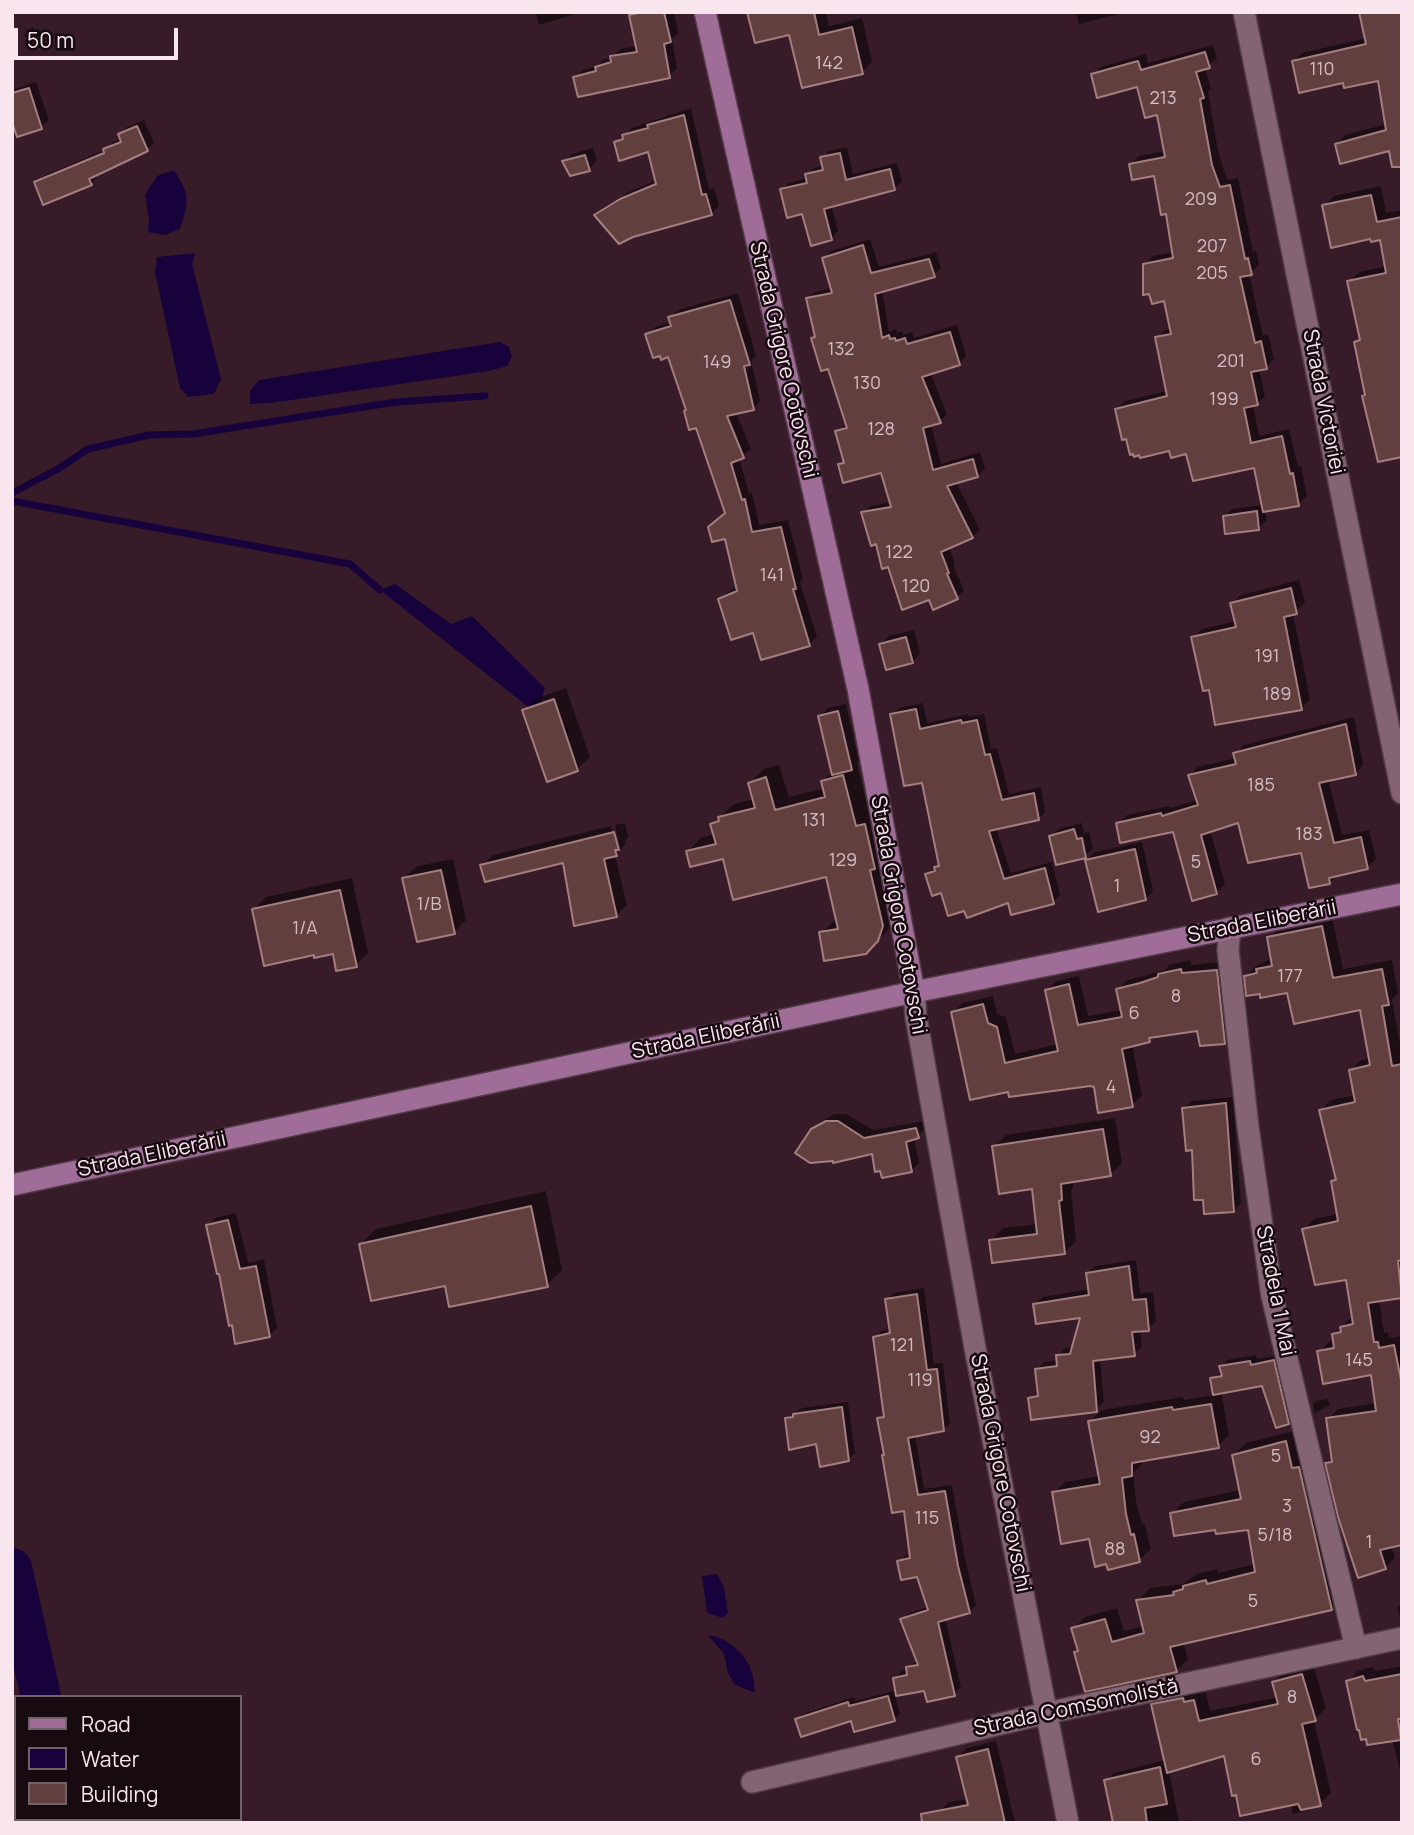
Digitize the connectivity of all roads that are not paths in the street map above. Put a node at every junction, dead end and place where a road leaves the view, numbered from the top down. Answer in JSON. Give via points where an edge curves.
{"nodes":[{"id":1,"x":705,"y":12,"type":"edge"},
{"id":2,"x":1244,"y":12,"type":"edge"},
{"id":3,"x":1402,"y":793,"type":"edge"},
{"id":4,"x":1402,"y":894,"type":"edge"},
{"id":5,"x":1230,"y":928,"type":"junction"},
{"id":6,"x":914,"y":992,"type":"junction"},
{"id":7,"x":13,"y":1185,"type":"edge"},
{"id":8,"x":1402,"y":1638,"type":"edge"},
{"id":9,"x":1356,"y":1648,"type":"junction"},
{"id":10,"x":1046,"y":1713,"type":"junction"},
{"id":11,"x":752,"y":1782,"type":"dead end"},
{"id":12,"x":1069,"y":1823,"type":"edge"}],
"edges":[{"from":1,"to":6,"type":"main road","name":"Strada Grigore Cotovschi","via":[[858,689]]},
{"from":2,"to":3,"type":"street","name":"Strada Victoriei"},
{"from":4,"to":5,"type":"main road","name":"Strada Eliberării"},
{"from":5,"to":6,"type":"main road","name":"Strada Eliberării"},
{"from":5,"to":9,"type":"street","name":"Stradela 1 Mai","via":[[1228,950],[1248,1127],[1272,1296]]},
{"from":6,"to":7,"type":"main road","name":"Strada Eliberării"},
{"from":6,"to":10,"type":"street","name":"Strada Grigore Cotovschi","via":[[973,1335]]},
{"from":8,"to":9,"type":"street","name":"Strada Comsomolistă"},
{"from":9,"to":10,"type":"street","name":"Strada Comsomolistă"},
{"from":10,"to":11,"type":"street","name":"Strada Comsomolistă"},
{"from":10,"to":12,"type":"street","name":"Strada Grigore Cotovschi"}]}
